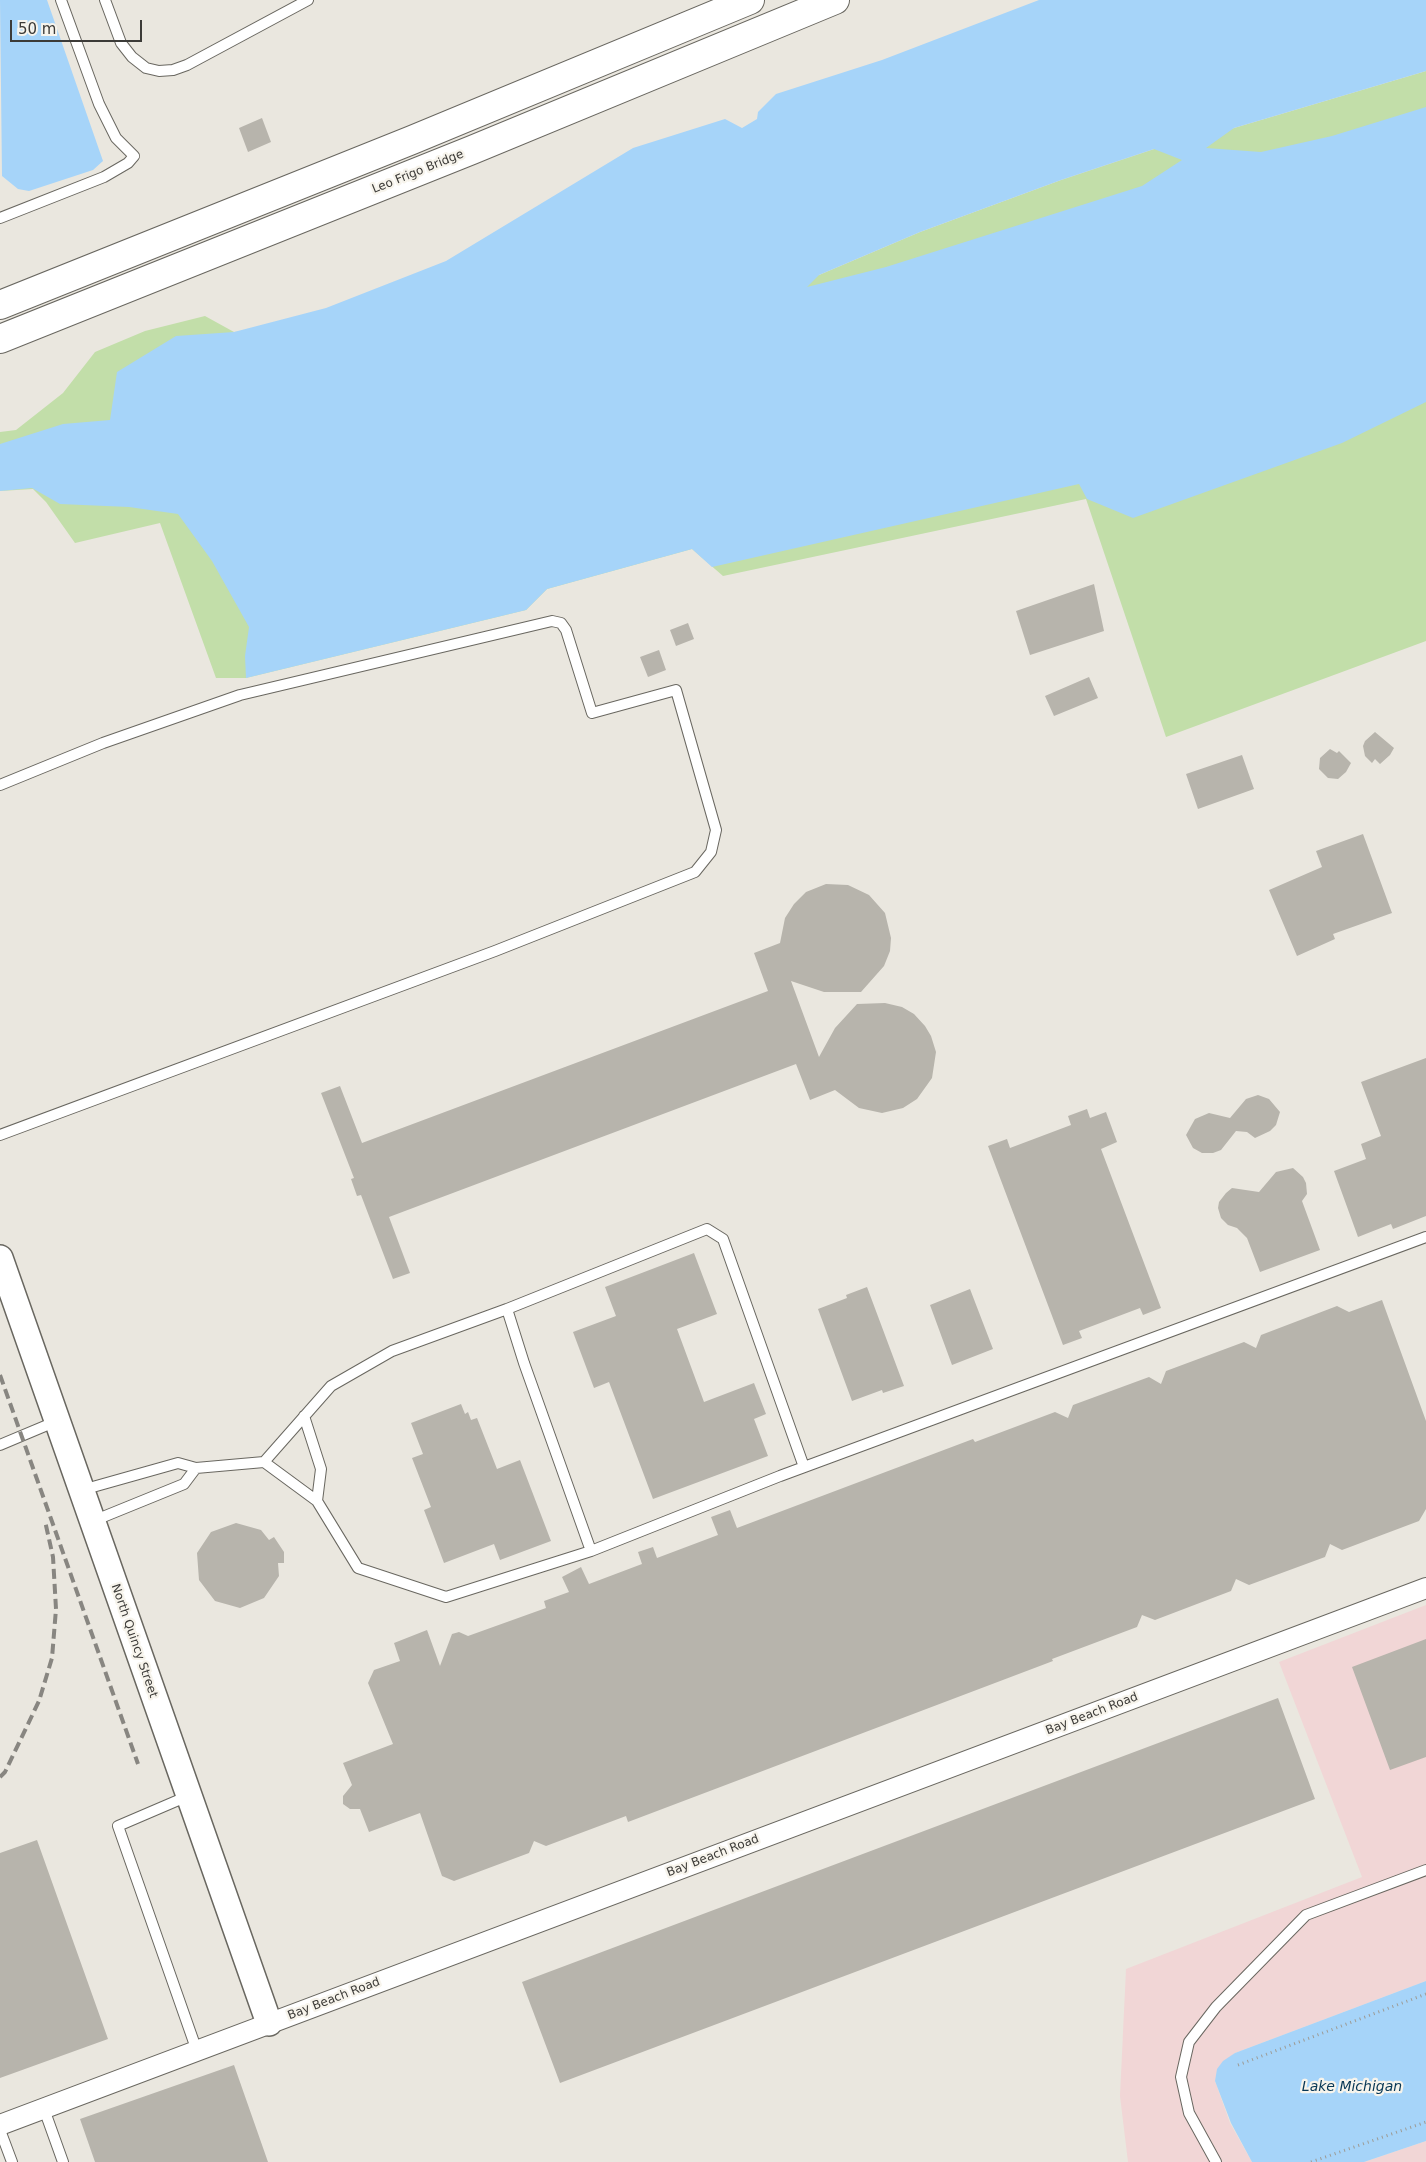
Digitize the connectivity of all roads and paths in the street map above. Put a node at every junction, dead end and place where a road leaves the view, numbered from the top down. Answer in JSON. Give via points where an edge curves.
{"nodes":[{"id":1,"x":61,"y":0,"type":"edge"},
{"id":2,"x":105,"y":0,"type":"edge"},
{"id":3,"x":308,"y":0,"type":"edge"},
{"id":4,"x":750,"y":0,"type":"edge"},
{"id":5,"x":835,"y":0,"type":"edge"},
{"id":6,"x":0,"y":218,"type":"edge"},
{"id":7,"x":0,"y":305,"type":"edge"},
{"id":8,"x":0,"y":339,"type":"edge"},
{"id":9,"x":0,"y":785,"type":"edge"},
{"id":10,"x":0,"y":1135,"type":"edge"},
{"id":11,"x":1426,"y":1237,"type":"edge"},
{"id":12,"x":2,"y":1271,"type":"edge"},
{"id":13,"x":507,"y":1309,"type":"junction"},
{"id":14,"x":304,"y":1416,"type":"junction"},
{"id":15,"x":57,"y":1421,"type":"junction"},
{"id":16,"x":0,"y":1445,"type":"edge"},
{"id":17,"x":264,"y":1462,"type":"junction"},
{"id":18,"x":196,"y":1468,"type":"junction"},
{"id":19,"x":804,"y":1468,"type":"junction"},
{"id":20,"x":81,"y":1490,"type":"junction"},
{"id":21,"x":317,"y":1501,"type":"junction"},
{"id":22,"x":92,"y":1522,"type":"junction"},
{"id":23,"x":591,"y":1551,"type":"junction"},
{"id":24,"x":1426,"y":1588,"type":"edge"},
{"id":25,"x":188,"y":1796,"type":"junction"},
{"id":26,"x":1426,"y":1870,"type":"edge"},
{"id":27,"x":1426,"y":1994,"type":"edge"},
{"id":28,"x":268,"y":2023,"type":"junction"},
{"id":29,"x":197,"y":2051,"type":"junction"},
{"id":30,"x":1238,"y":2065,"type":"dead end"},
{"id":31,"x":44,"y":2109,"type":"junction"},
{"id":32,"x":1426,"y":2122,"type":"edge"},
{"id":33,"x":0,"y":2125,"type":"edge"},
{"id":34,"x":0,"y":2130,"type":"edge"},
{"id":35,"x":12,"y":2162,"type":"edge"},
{"id":36,"x":63,"y":2162,"type":"edge"},
{"id":37,"x":1216,"y":2162,"type":"edge"},
{"id":38,"x":1311,"y":2162,"type":"edge"}],
"edges":[{"from":1,"to":6,"type":"lane","via":[[98,104],[116,138],[134,156],[104,177]]},
{"from":2,"to":3,"type":"lane","via":[[121,43],[146,68],[159,71],[187,65]]},
{"from":4,"to":7,"type":"highway"},
{"from":5,"to":8,"type":"highway","name":"Leo Frigo Bridge"},
{"from":9,"to":10,"type":"lane","via":[[103,743],[240,695],[552,621],[561,623],[566,630],[592,712],[676,690],[716,830],[711,852],[695,872],[495,951]]},
{"from":11,"to":19,"type":"lane"},
{"from":12,"to":15,"type":"street","name":"North Quincy Street"},
{"from":13,"to":14,"type":"lane","via":[[392,1351],[331,1386]]},
{"from":13,"to":19,"type":"lane","via":[[707,1229],[723,1239]]},
{"from":13,"to":23,"type":"lane"},
{"from":14,"to":17,"type":"lane"},
{"from":14,"to":21,"type":"lane","via":[[322,1469]]},
{"from":15,"to":16,"type":"lane"},
{"from":15,"to":20,"type":"street","name":"North Quincy Street"},
{"from":17,"to":18,"type":"lane"},
{"from":17,"to":21,"type":"lane"},
{"from":18,"to":20,"type":"lane","via":[[178,1463]]},
{"from":18,"to":22,"type":"lane","via":[[184,1484]]},
{"from":19,"to":23,"type":"lane"},
{"from":20,"to":22,"type":"street","name":"North Quincy Street"},
{"from":21,"to":23,"type":"lane","via":[[358,1568],[446,1597]]},
{"from":22,"to":25,"type":"street","name":"North Quincy Street"},
{"from":24,"to":28,"type":"street","name":"Bay Beach Road"},
{"from":25,"to":28,"type":"street","name":"North Quincy Street"},
{"from":25,"to":29,"type":"lane","via":[[118,1826]]},
{"from":26,"to":37,"type":"lane","via":[[1306,1915],[1216,2007],[1189,2042],[1181,2077],[1189,2113]]},
{"from":27,"to":30,"type":"path"},
{"from":28,"to":29,"type":"street","name":"Bay Beach Road"},
{"from":29,"to":31,"type":"street","name":"Bay Beach Road"},
{"from":31,"to":33,"type":"street","name":"Bay Beach Road"},
{"from":31,"to":36,"type":"lane"},
{"from":32,"to":38,"type":"path"},
{"from":34,"to":35,"type":"lane"}]}
